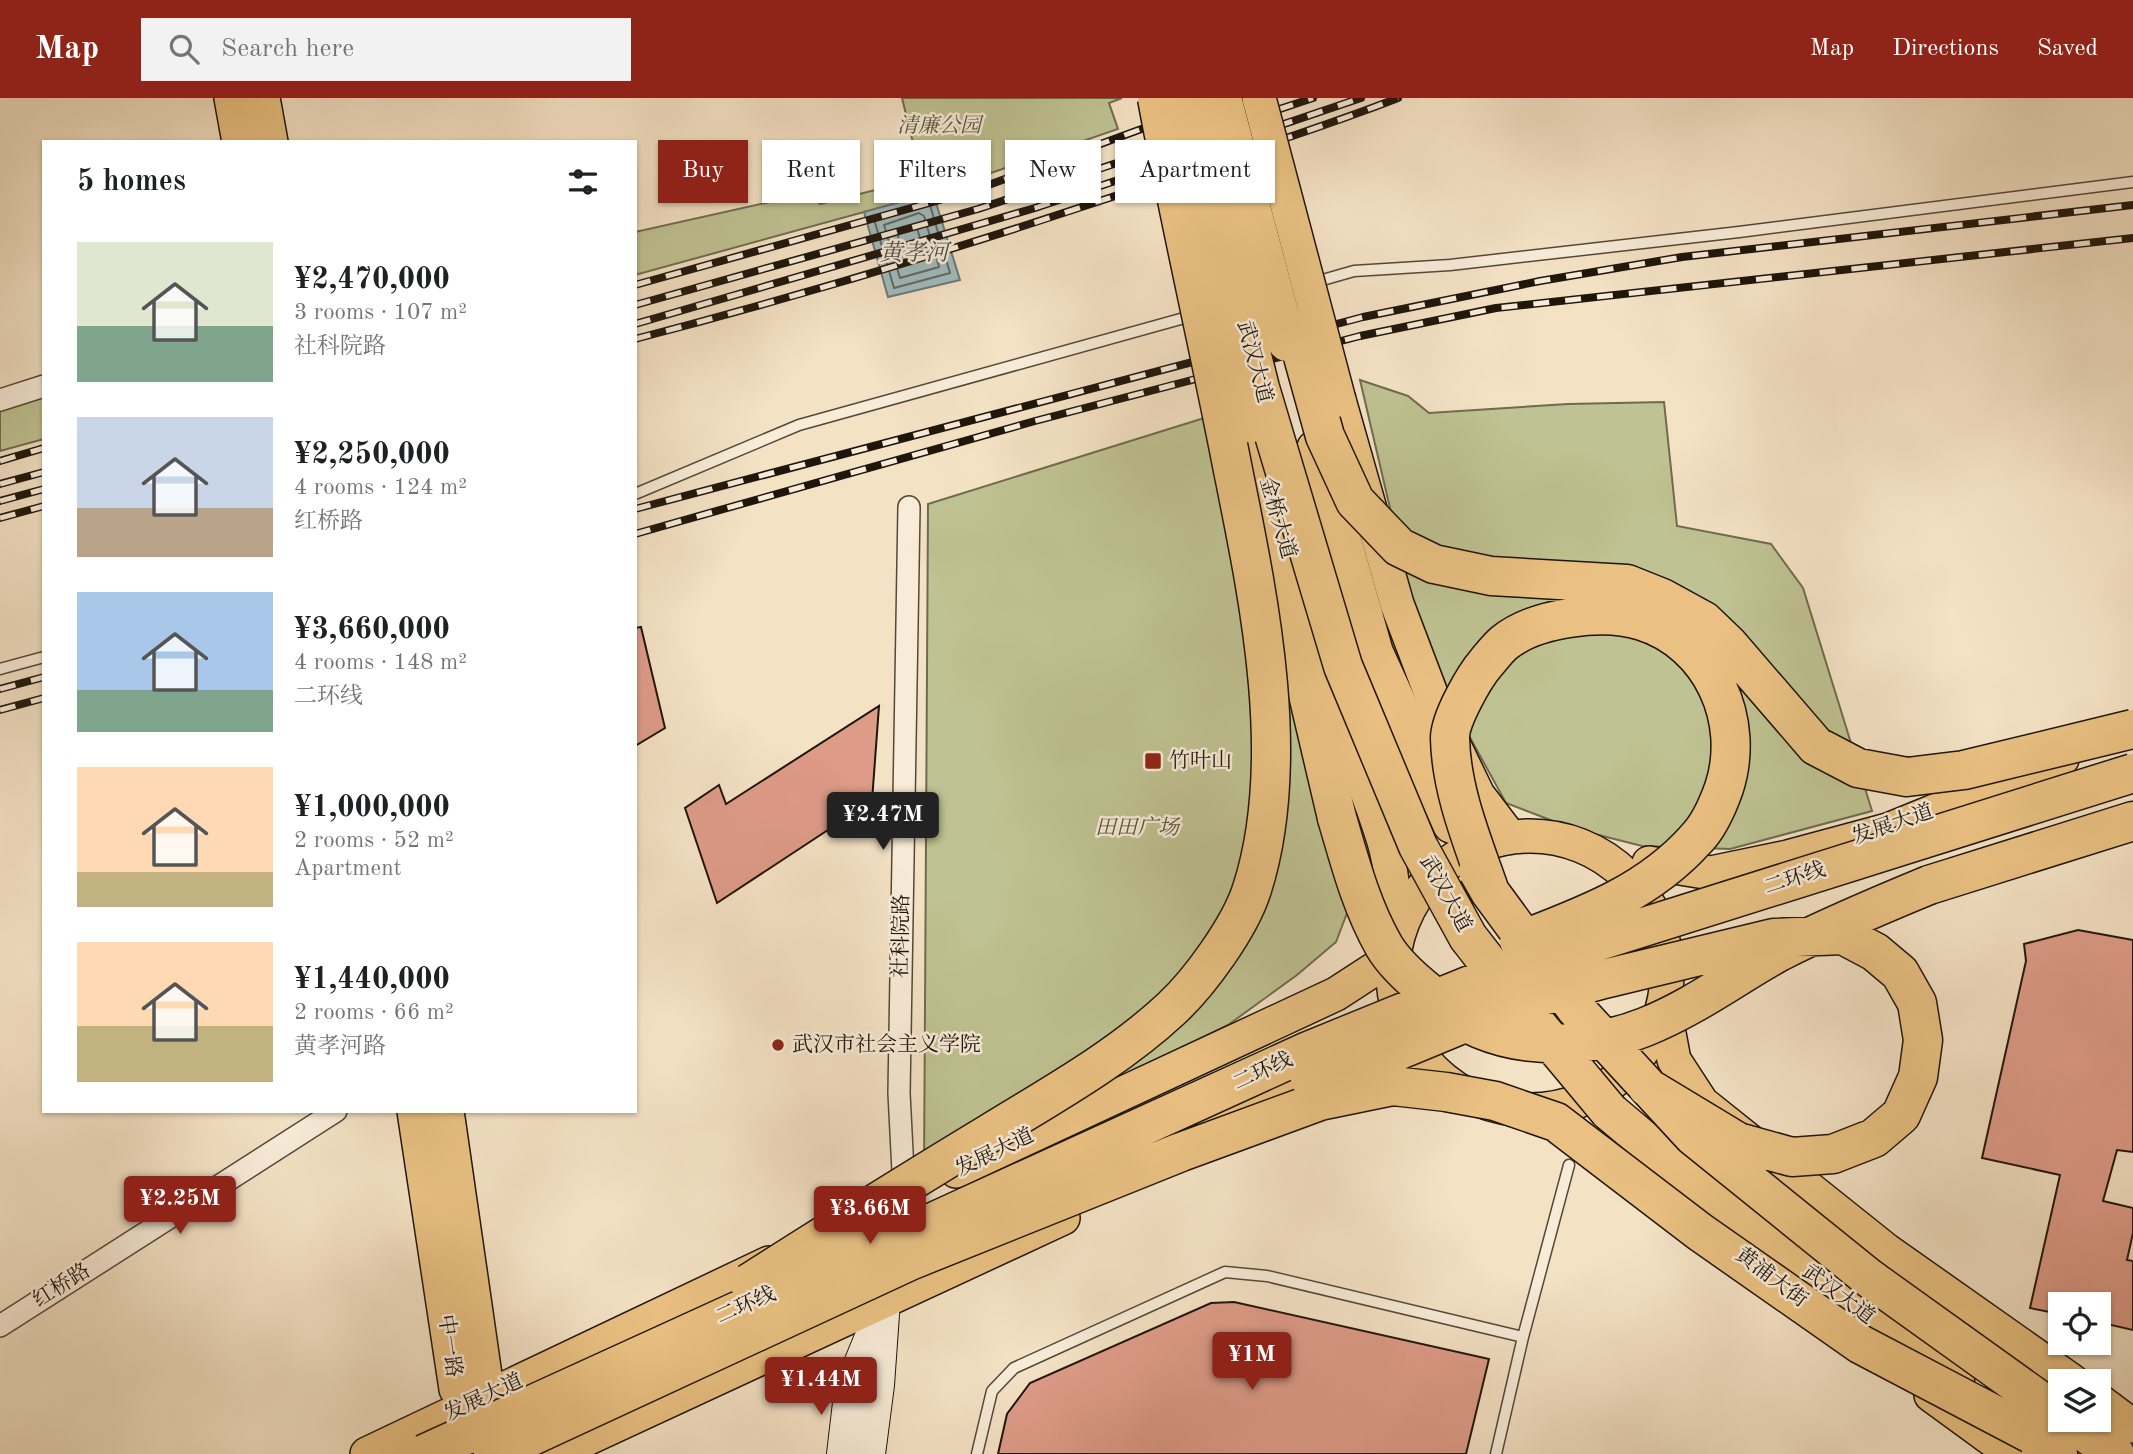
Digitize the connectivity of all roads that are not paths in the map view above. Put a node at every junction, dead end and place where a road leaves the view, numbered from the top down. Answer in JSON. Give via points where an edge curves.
{"nodes":[{"id":1,"x":231,"y":98,"type":"edge"},
{"id":2,"x":263,"y":98,"type":"edge"},
{"id":3,"x":1157,"y":98,"type":"edge"},
{"id":4,"x":1167,"y":98,"type":"edge"},
{"id":5,"x":1188,"y":98,"type":"edge"},
{"id":6,"x":1222,"y":98,"type":"edge"},
{"id":7,"x":1259,"y":98,"type":"edge"},
{"id":8,"x":239,"y":140,"type":"edge"},
{"id":9,"x":271,"y":140,"type":"edge"},
{"id":10,"x":2133,"y":182,"type":"edge"},
{"id":11,"x":1301,"y":286,"type":"dead end"},
{"id":12,"x":1270,"y":301,"type":"junction"},
{"id":13,"x":1204,"y":321,"type":"junction"},
{"id":14,"x":42,"y":387,"type":"edge"},
{"id":15,"x":0,"y":400,"type":"edge"},
{"id":16,"x":637,"y":493,"type":"edge"},
{"id":17,"x":909,"y":507,"type":"dead end"},
{"id":18,"x":42,"y":658,"type":"edge"},
{"id":19,"x":0,"y":669,"type":"edge"},
{"id":20,"x":2133,"y":731,"type":"edge"},
{"id":21,"x":2133,"y":773,"type":"edge"},
{"id":22,"x":2133,"y":797,"type":"edge"},
{"id":23,"x":2133,"y":821,"type":"edge"},
{"id":24,"x":2133,"y":831,"type":"edge"},
{"id":25,"x":1510,"y":837,"type":"junction"},
{"id":26,"x":1602,"y":856,"type":"junction"},
{"id":27,"x":1490,"y":892,"type":"junction"},
{"id":28,"x":1396,"y":945,"type":"junction"},
{"id":29,"x":1668,"y":972,"type":"junction"},
{"id":30,"x":1664,"y":1007,"type":"junction"},
{"id":31,"x":1301,"y":1082,"type":"junction"},
{"id":32,"x":1647,"y":1087,"type":"junction"},
{"id":33,"x":1468,"y":1095,"type":"junction"},
{"id":34,"x":1527,"y":1110,"type":"junction"},
{"id":35,"x":334,"y":1113,"type":"edge"},
{"id":36,"x":414,"y":1113,"type":"edge"},
{"id":37,"x":447,"y":1113,"type":"edge"},
{"id":38,"x":1569,"y":1165,"type":"dead end"},
{"id":39,"x":904,"y":1197,"type":"junction"},
{"id":40,"x":912,"y":1260,"type":"junction"},
{"id":41,"x":730,"y":1295,"type":"junction"},
{"id":42,"x":885,"y":1300,"type":"junction"},
{"id":43,"x":0,"y":1326,"type":"edge"},
{"id":44,"x":1523,"y":1337,"type":"junction"},
{"id":45,"x":2055,"y":1369,"type":"edge"},
{"id":46,"x":472,"y":1404,"type":"junction"},
{"id":47,"x":2111,"y":1410,"type":"edge"},
{"id":48,"x":2133,"y":1426,"type":"edge"},
{"id":49,"x":2084,"y":1432,"type":"edge"},
{"id":50,"x":2040,"y":1439,"type":"edge"},
{"id":51,"x":367,"y":1454,"type":"edge"},
{"id":52,"x":402,"y":1454,"type":"edge"},
{"id":53,"x":424,"y":1454,"type":"edge"},
{"id":54,"x":483,"y":1454,"type":"edge"},
{"id":55,"x":493,"y":1454,"type":"edge"},
{"id":56,"x":554,"y":1454,"type":"edge"},
{"id":57,"x":842,"y":1454,"type":"edge"},
{"id":58,"x":870,"y":1454,"type":"edge"},
{"id":59,"x":976,"y":1454,"type":"edge"},
{"id":60,"x":1496,"y":1454,"type":"edge"},
{"id":61,"x":2115,"y":1454,"type":"edge"}],
"edges":[{"from":1,"to":8,"type":"main road"},
{"from":2,"to":9,"type":"main road"},
{"from":3,"to":13,"type":"highway","bridge":true},
{"from":4,"to":28,"type":"main road","name":"金桥大道","bridge":true,"via":[[1250,426],[1324,677],[1381,832],[1389,862]]},
{"from":5,"to":50,"type":"highway","name":"武汉大道","bridge":true,"via":[[1260,388],[1343,666],[1418,846],[1468,937],[1609,1111],[1700,1189],[1876,1324]]},
{"from":6,"to":12,"type":"highway","name":"武汉大道","bridge":true},
{"from":7,"to":25,"type":"main road","bridge":true,"via":[[1396,604],[1437,712],[1478,795]]},
{"from":10,"to":11,"type":"lane","via":[[1684,239],[1354,271]]},
{"from":12,"to":16,"type":"lane","via":[[799,425]]},
{"from":12,"to":20,"type":"highway","bridge":true,"via":[[1302,353],[1325,436],[1355,501],[1399,547],[1434,564],[1491,576],[1627,584],[1662,598],[1704,621],[1728,644],[1816,746],[1858,768],[1907,776],[1964,770]]},
{"from":12,"to":27,"type":"highway","name":"武汉大道","bridge":true,"via":[[1374,653],[1452,824]]},
{"from":13,"to":23,"type":"highway","bridge":true,"via":[[1262,516],[1362,905],[1386,949],[1417,983],[1479,1028],[1520,1039],[1589,1043],[1644,1028],[1692,1006],[1779,953],[1865,912],[1929,885]]},
{"from":13,"to":41,"type":"highway","bridge":true,"via":[[1265,641],[1268,818],[1252,891],[1219,952],[1172,1008],[1094,1069]]},
{"from":14,"to":15,"type":"street"},
{"from":17,"to":39,"type":"street","name":"社科院路","via":[[899,1093]]},
{"from":18,"to":19,"type":"lane"},
{"from":20,"to":26,"type":"main road","name":"发展大道","via":[[1888,830],[1788,857],[1711,873]]},
{"from":21,"to":53,"type":"highway","name":"二环线","bridge":true,"via":[[1507,970],[1308,1051]]},
{"from":22,"to":31,"type":"highway","name":"二环线","bridge":true,"via":[[1525,988]]},
{"from":24,"to":29,"type":"main road"},
{"from":25,"to":26,"type":"main road","via":[[1558,838]]},
{"from":25,"to":28,"type":"main road","via":[[1473,848],[1440,869],[1415,898]]},
{"from":26,"to":29,"type":"main road","via":[[1637,886],[1660,927]]},
{"from":27,"to":32,"type":"highway","name":"武汉大道","bridge":true,"via":[[1576,1009]]},
{"from":27,"to":41,"type":"highway","bridge":true,"via":[[1458,797],[1450,736],[1480,670],[1504,643],[1530,628],[1563,619],[1605,616],[1642,621],[1674,638],[1702,662],[1723,696],[1732,734],[1730,768],[1719,802],[1698,838],[1665,869],[1605,908],[1130,1103]]},
{"from":28,"to":33,"type":"main road","name":"金桥大道","via":[[1393,990],[1402,1023],[1418,1052],[1440,1077]]},
{"from":28,"to":39,"type":"main road","name":"发展大道","via":[[1336,994]]},
{"from":29,"to":30,"type":"main road"},
{"from":30,"to":34,"type":"main road","via":[[1650,1041],[1628,1070],[1598,1092],[1564,1106]]},
{"from":30,"to":45,"type":"main road","via":[[1674,1060],[1702,1103],[1886,1250]]},
{"from":31,"to":32,"type":"highway","bridge":true,"via":[[1373,1061],[1506,1006],[1774,938],[1843,935],[1875,952],[1900,973],[1917,1003],[1923,1040],[1918,1077],[1901,1115],[1874,1138],[1833,1154],[1792,1157],[1738,1142]]},
{"from":31,"to":40,"type":"highway","name":"二环线","bridge":true},
{"from":32,"to":50,"type":"highway","name":"武汉大道","bridge":true,"via":[[1693,1136],[1869,1278]]},
{"from":33,"to":34,"type":"main road","via":[[1497,1106]]},
{"from":33,"to":42,"type":"main road","via":[[1413,1094],[1336,1108],[1270,1130],[1136,1184]]},
{"from":34,"to":50,"type":"main road","name":"黄浦大街","via":[[1565,1123],[1721,1241]]},
{"from":35,"to":43,"type":"street","name":"红桥路"},
{"from":36,"to":46,"type":"main road","name":"中一路","via":[[456,1389]]},
{"from":37,"to":46,"type":"main road","name":"中一路","via":[[486,1382]]},
{"from":38,"to":44,"type":"lane"},
{"from":39,"to":42,"type":"main road"},
{"from":39,"to":46,"type":"main road","name":"发展大道"},
{"from":40,"to":50,"type":"highway","bridge":true,"via":[[1320,1101],[1393,1086],[1446,1091],[1495,1101],[1556,1122],[1700,1232],[1860,1345]]},
{"from":40,"to":55,"type":"highway","name":"二环线","bridge":true},
{"from":41,"to":52,"type":"highway","via":[[488,1405]]},
{"from":42,"to":56,"type":"main road"},
{"from":42,"to":57,"type":"main road","via":[[850,1387]]},
{"from":42,"to":58,"type":"main road"},
{"from":44,"to":59,"type":"lane","via":[[1267,1276],[1224,1272],[1014,1368],[992,1391]]},
{"from":44,"to":60,"type":"lane"},
{"from":46,"to":51,"type":"main road","name":"发展大道"},
{"from":46,"to":54,"type":"main road"},
{"from":47,"to":48,"type":"main road"},
{"from":49,"to":61,"type":"highway"}]}
